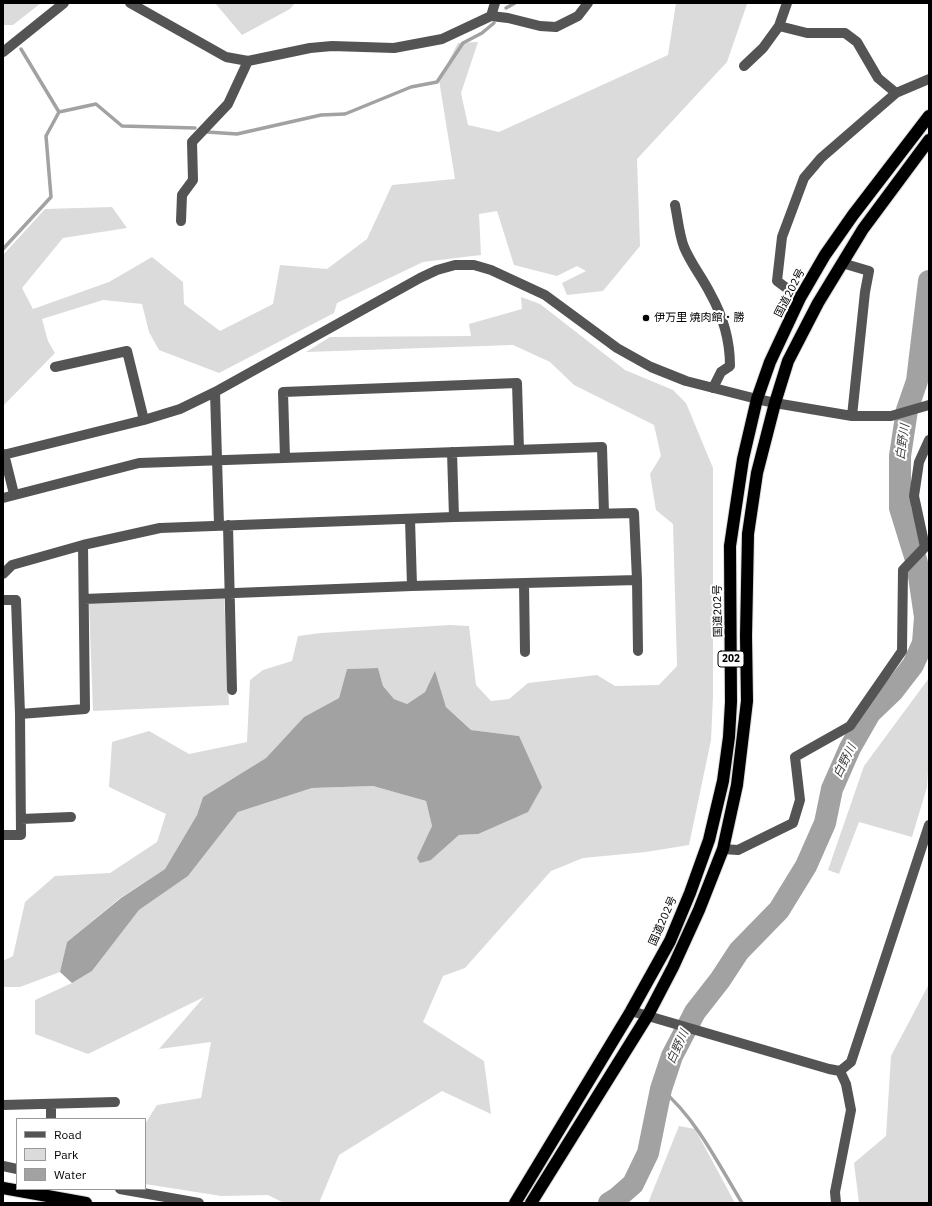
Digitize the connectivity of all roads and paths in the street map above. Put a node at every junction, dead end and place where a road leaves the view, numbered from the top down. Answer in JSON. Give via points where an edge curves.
{"nodes":[{"id":1,"x":64,"y":3,"type":"edge"},
{"id":2,"x":130,"y":3,"type":"edge"},
{"id":3,"x":495,"y":3,"type":"edge"},
{"id":4,"x":588,"y":3,"type":"edge"},
{"id":5,"x":787,"y":3,"type":"edge"},
{"id":6,"x":491,"y":16,"type":"junction"},
{"id":7,"x":779,"y":26,"type":"junction"},
{"id":8,"x":3,"y":52,"type":"edge"},
{"id":9,"x":248,"y":61,"type":"junction"},
{"id":10,"x":744,"y":66,"type":"dead end"},
{"id":11,"x":929,"y":79,"type":"edge"},
{"id":12,"x":896,"y":93,"type":"junction"},
{"id":13,"x":929,"y":116,"type":"edge"},
{"id":14,"x":929,"y":140,"type":"edge"},
{"id":15,"x":675,"y":205,"type":"dead end"},
{"id":16,"x":181,"y":221,"type":"dead end"},
{"id":17,"x":842,"y":263,"type":"junction"},
{"id":18,"x":800,"y":298,"type":"junction"},
{"id":19,"x":55,"y":367,"type":"dead end"},
{"id":20,"x":713,"y":388,"type":"junction"},
{"id":21,"x":215,"y":392,"type":"junction"},
{"id":22,"x":757,"y":399,"type":"junction"},
{"id":23,"x":775,"y":403,"type":"junction"},
{"id":24,"x":929,"y":405,"type":"edge"},
{"id":25,"x":852,"y":416,"type":"junction"},
{"id":26,"x":144,"y":420,"type":"junction"},
{"id":27,"x":929,"y":440,"type":"edge"},
{"id":28,"x":519,"y":450,"type":"junction"},
{"id":29,"x":452,"y":452,"type":"junction"},
{"id":30,"x":4,"y":455,"type":"edge"},
{"id":31,"x":285,"y":458,"type":"junction"},
{"id":32,"x":218,"y":461,"type":"junction"},
{"id":33,"x":14,"y":494,"type":"junction"},
{"id":34,"x":3,"y":498,"type":"edge"},
{"id":35,"x":604,"y":514,"type":"junction"},
{"id":36,"x":454,"y":517,"type":"junction"},
{"id":37,"x":410,"y":519,"type":"junction"},
{"id":38,"x":223,"y":525,"type":"junction"},
{"id":39,"x":83,"y":545,"type":"junction"},
{"id":40,"x":3,"y":574,"type":"edge"},
{"id":41,"x":637,"y":580,"type":"junction"},
{"id":42,"x":524,"y":583,"type":"junction"},
{"id":43,"x":412,"y":586,"type":"junction"},
{"id":44,"x":229,"y":593,"type":"junction"},
{"id":45,"x":84,"y":599,"type":"junction"},
{"id":46,"x":3,"y":600,"type":"edge"},
{"id":47,"x":638,"y":651,"type":"dead end"},
{"id":48,"x":525,"y":652,"type":"dead end"},
{"id":49,"x":232,"y":690,"type":"dead end"},
{"id":50,"x":20,"y":714,"type":"junction"},
{"id":51,"x":71,"y":817,"type":"dead end"},
{"id":52,"x":21,"y":819,"type":"junction"},
{"id":53,"x":929,"y":825,"type":"edge"},
{"id":54,"x":3,"y":835,"type":"edge"},
{"id":55,"x":723,"y":848,"type":"junction"},
{"id":56,"x":631,"y":1011,"type":"junction"},
{"id":57,"x":648,"y":1015,"type":"junction"},
{"id":58,"x":840,"y":1071,"type":"junction"},
{"id":59,"x":115,"y":1102,"type":"dead end"},
{"id":60,"x":51,"y":1104,"type":"junction"},
{"id":61,"x":3,"y":1105,"type":"edge"},
{"id":62,"x":51,"y":1118,"type":"edge"},
{"id":63,"x":3,"y":1166,"type":"edge"},
{"id":64,"x":16,"y":1169,"type":"edge"},
{"id":65,"x":3,"y":1188,"type":"edge"},
{"id":66,"x":126,"y":1190,"type":"edge"},
{"id":67,"x":86,"y":1203,"type":"edge"},
{"id":68,"x":199,"y":1203,"type":"edge"},
{"id":69,"x":515,"y":1203,"type":"edge"},
{"id":70,"x":532,"y":1203,"type":"edge"},
{"id":71,"x":836,"y":1203,"type":"edge"}],
"edges":[{"from":1,"to":8,"type":"street"},
{"from":2,"to":9,"type":"street","via":[[226,57]]},
{"from":3,"to":6,"type":"street"},
{"from":4,"to":6,"type":"street","via":[[578,16],[556,26],[540,26]]},
{"from":5,"to":7,"type":"street"},
{"from":6,"to":9,"type":"street","via":[[442,38],[394,48],[332,46]]},
{"from":7,"to":10,"type":"street","via":[[763,48]]},
{"from":7,"to":12,"type":"street","via":[[807,33],[845,33],[857,42],[878,78]]},
{"from":9,"to":16,"type":"street","via":[[228,104],[192,142],[193,180],[182,195]]},
{"from":11,"to":12,"type":"street"},
{"from":12,"to":18,"type":"street","via":[[821,158],[804,178],[782,237],[777,280]]},
{"from":13,"to":18,"type":"highway","name":"国道202号","number":"202","via":[[853,215],[825,255]]},
{"from":14,"to":17,"type":"highway","number":"202","via":[[863,229]]},
{"from":15,"to":20,"type":"street","via":[[684,246],[723,321],[730,349],[730,366],[721,372]]},
{"from":17,"to":23,"type":"highway","number":"202","via":[[788,361]]},
{"from":17,"to":25,"type":"street","via":[[869,271]]},
{"from":18,"to":22,"type":"highway","name":"国道202号","number":"202","via":[[770,362]]},
{"from":19,"to":26,"type":"street","via":[[127,351]]},
{"from":20,"to":21,"type":"street","via":[[686,381],[651,367],[617,348],[545,295],[511,278],[474,265],[455,265],[420,278]]},
{"from":20,"to":22,"type":"street"},
{"from":21,"to":26,"type":"street","via":[[180,409]]},
{"from":21,"to":32,"type":"street"},
{"from":22,"to":23,"type":"street"},
{"from":22,"to":56,"type":"highway","name":"国道202号","number":"202","via":[[743,459],[730,546],[730,737],[723,781],[709,840],[690,893],[670,941]]},
{"from":23,"to":25,"type":"street"},
{"from":23,"to":55,"type":"highway","number":"202","via":[[757,473],[748,534],[747,700],[737,785]]},
{"from":24,"to":25,"type":"street","via":[[891,416]]},
{"from":26,"to":30,"type":"street"},
{"from":27,"to":55,"type":"street","via":[[919,462],[914,496],[926,546],[903,570],[902,651],[850,726],[795,757],[800,800],[793,823],[738,850]]},
{"from":28,"to":29,"type":"street"},
{"from":28,"to":31,"type":"street","via":[[517,383],[283,392]]},
{"from":28,"to":35,"type":"street","via":[[602,447]]},
{"from":29,"to":31,"type":"street"},
{"from":29,"to":36,"type":"street"},
{"from":30,"to":33,"type":"street"},
{"from":31,"to":32,"type":"street"},
{"from":32,"to":33,"type":"street","via":[[139,464]]},
{"from":32,"to":38,"type":"street"},
{"from":33,"to":34,"type":"street"},
{"from":35,"to":36,"type":"street"},
{"from":35,"to":41,"type":"street","via":[[634,513]]},
{"from":36,"to":37,"type":"street"},
{"from":37,"to":38,"type":"street"},
{"from":37,"to":43,"type":"street"},
{"from":38,"to":39,"type":"street","via":[[160,528]]},
{"from":38,"to":44,"type":"street"},
{"from":39,"to":40,"type":"street","via":[[12,566]]},
{"from":39,"to":45,"type":"street"},
{"from":41,"to":42,"type":"street"},
{"from":41,"to":47,"type":"street"},
{"from":42,"to":43,"type":"street"},
{"from":42,"to":48,"type":"street"},
{"from":43,"to":44,"type":"street"},
{"from":44,"to":45,"type":"street"},
{"from":44,"to":49,"type":"street"},
{"from":45,"to":50,"type":"street","via":[[85,709]]},
{"from":46,"to":50,"type":"street","via":[[16,600]]},
{"from":50,"to":52,"type":"street"},
{"from":51,"to":52,"type":"street"},
{"from":52,"to":54,"type":"street","via":[[21,835]]},
{"from":53,"to":58,"type":"street","via":[[851,1062]]},
{"from":55,"to":57,"type":"highway","number":"202","via":[[699,910]]},
{"from":56,"to":57,"type":"street"},
{"from":56,"to":69,"type":"highway","name":"国道202号","number":"202"},
{"from":57,"to":58,"type":"street"},
{"from":57,"to":70,"type":"highway","number":"202"},
{"from":58,"to":71,"type":"street","via":[[846,1084],[851,1110],[835,1192]]},
{"from":59,"to":60,"type":"street"},
{"from":60,"to":61,"type":"street"},
{"from":60,"to":62,"type":"street"},
{"from":63,"to":64,"type":"street"},
{"from":65,"to":67,"type":"highway"},
{"from":66,"to":68,"type":"street"}]}
